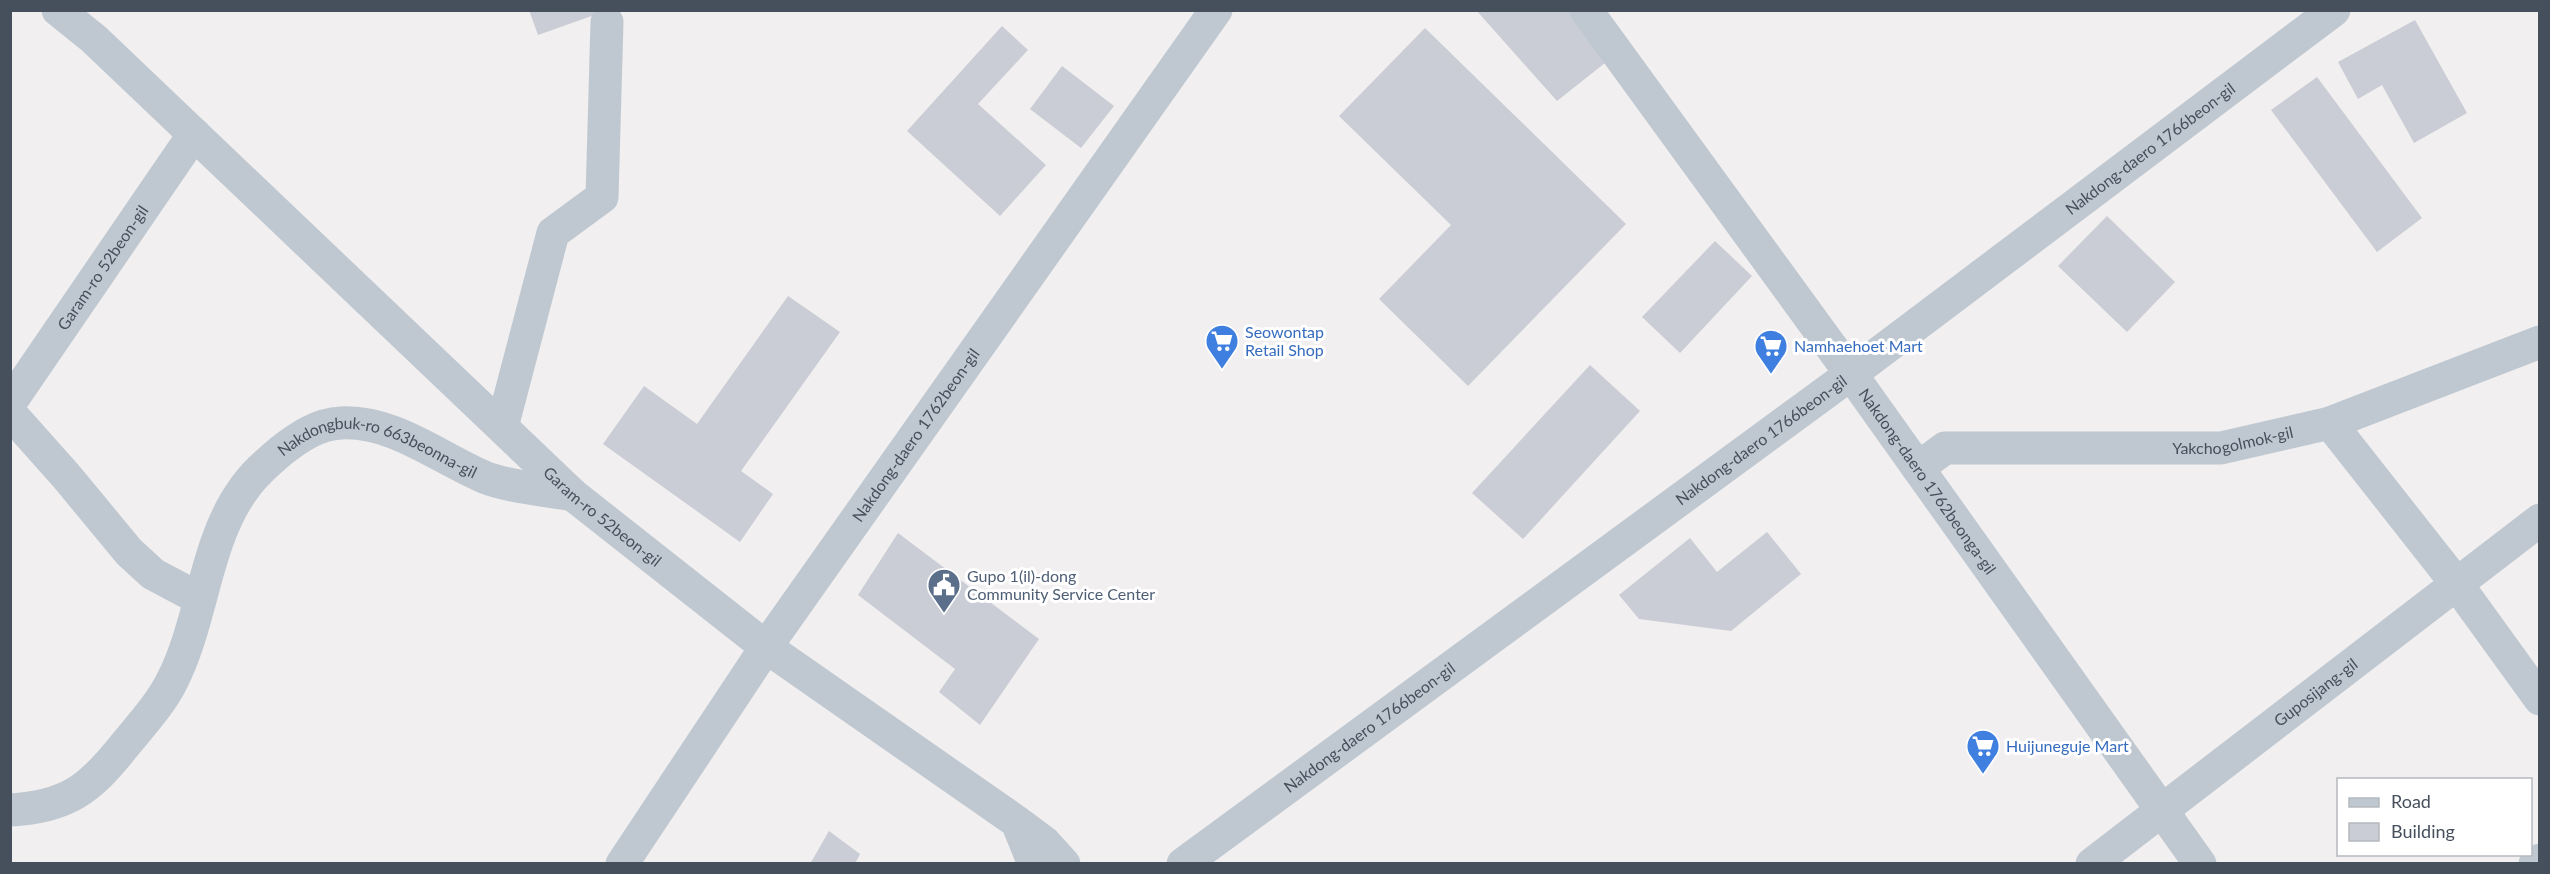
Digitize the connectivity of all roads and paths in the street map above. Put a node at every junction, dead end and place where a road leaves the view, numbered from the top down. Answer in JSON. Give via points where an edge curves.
{"nodes":[{"id":1,"x":58,"y":10,"type":"edge"},
{"id":2,"x":1216,"y":10,"type":"edge"},
{"id":3,"x":1586,"y":10,"type":"edge"},
{"id":4,"x":2334,"y":10,"type":"edge"},
{"id":5,"x":607,"y":22,"type":"dead end"},
{"id":6,"x":194,"y":134,"type":"junction"},
{"id":7,"x":2540,"y":342,"type":"edge"},
{"id":8,"x":1851,"y":374,"type":"junction"},
{"id":9,"x":10,"y":403,"type":"edge"},
{"id":10,"x":10,"y":413,"type":"edge"},
{"id":11,"x":2330,"y":423,"type":"junction"},
{"id":12,"x":502,"y":427,"type":"junction"},
{"id":13,"x":1918,"y":468,"type":"junction"},
{"id":14,"x":573,"y":495,"type":"junction"},
{"id":15,"x":2540,"y":520,"type":"edge"},
{"id":16,"x":2456,"y":583,"type":"junction"},
{"id":17,"x":200,"y":599,"type":"junction"},
{"id":18,"x":766,"y":647,"type":"junction"},
{"id":19,"x":2540,"y":699,"type":"edge"},
{"id":20,"x":10,"y":810,"type":"edge"},
{"id":21,"x":2161,"y":810,"type":"junction"},
{"id":22,"x":1017,"y":822,"type":"junction"},
{"id":23,"x":2540,"y":860,"type":"edge"},
{"id":24,"x":622,"y":864,"type":"edge"},
{"id":25,"x":1034,"y":864,"type":"edge"},
{"id":26,"x":1064,"y":864,"type":"edge"},
{"id":27,"x":1183,"y":864,"type":"edge"},
{"id":28,"x":2092,"y":864,"type":"edge"},
{"id":29,"x":2199,"y":864,"type":"edge"},
{"id":30,"x":2535,"y":864,"type":"edge"}],
"edges":[{"from":1,"to":6,"type":"street","name":"Garam-ro 52beon-gil"},
{"from":2,"to":18,"type":"street","name":"Nakdong-daero 1762beon-gil"},
{"from":3,"to":8,"type":"street","name":"Nakdong-daero 1762beonga-gil"},
{"from":4,"to":8,"type":"street","name":"Nakdong-daero 1766beon-gil"},
{"from":5,"to":12,"type":"street","via":[[602,197],[553,233]]},
{"from":6,"to":9,"type":"street","name":"Garam-ro 52beon-gil"},
{"from":6,"to":12,"type":"street","name":"Garam-ro 52beon-gil"},
{"from":7,"to":11,"type":"street","name":"Yakchogolmok-gil"},
{"from":8,"to":13,"type":"street","name":"Nakdong-daero 1762beonga-gil"},
{"from":8,"to":27,"type":"street","name":"Nakdong-daero 1766beon-gil"},
{"from":10,"to":17,"type":"street","via":[[129,552],[153,574]]},
{"from":11,"to":13,"type":"street","name":"Yakchogolmok-gil","via":[[2221,448],[1945,448]]},
{"from":11,"to":16,"type":"street"},
{"from":12,"to":14,"type":"street","name":"Garam-ro 52beon-gil"},
{"from":13,"to":21,"type":"street","name":"Nakdong-daero 1762beonga-gil"},
{"from":14,"to":17,"type":"street","name":"Nakdongbuk-ro 663beonna-gil","via":[[486,478],[406,438],[370,425],[341,423],[312,429],[263,466],[233,504]]},
{"from":14,"to":18,"type":"street","name":"Garam-ro 52beon-gil"},
{"from":15,"to":16,"type":"street","name":"Guposijang-gil"},
{"from":16,"to":19,"type":"street"},
{"from":16,"to":21,"type":"street","name":"Guposijang-gil"},
{"from":17,"to":20,"type":"street","name":"Nakdongbuk-ro 663beonna-gil","via":[[172,680],[156,707],[97,780],[60,801]]},
{"from":18,"to":22,"type":"street","name":"Garam-ro 52beon-gil"},
{"from":18,"to":24,"type":"street","name":"Nakdong-daero 1762beon-gil"},
{"from":21,"to":28,"type":"street","name":"Guposijang-gil"},
{"from":21,"to":29,"type":"street","name":"Nakdong-daero 1762beonga-gil"},
{"from":22,"to":25,"type":"street"},
{"from":22,"to":26,"type":"street","name":"Garam-ro 52beon-gil"},
{"from":23,"to":30,"type":"street"}]}
